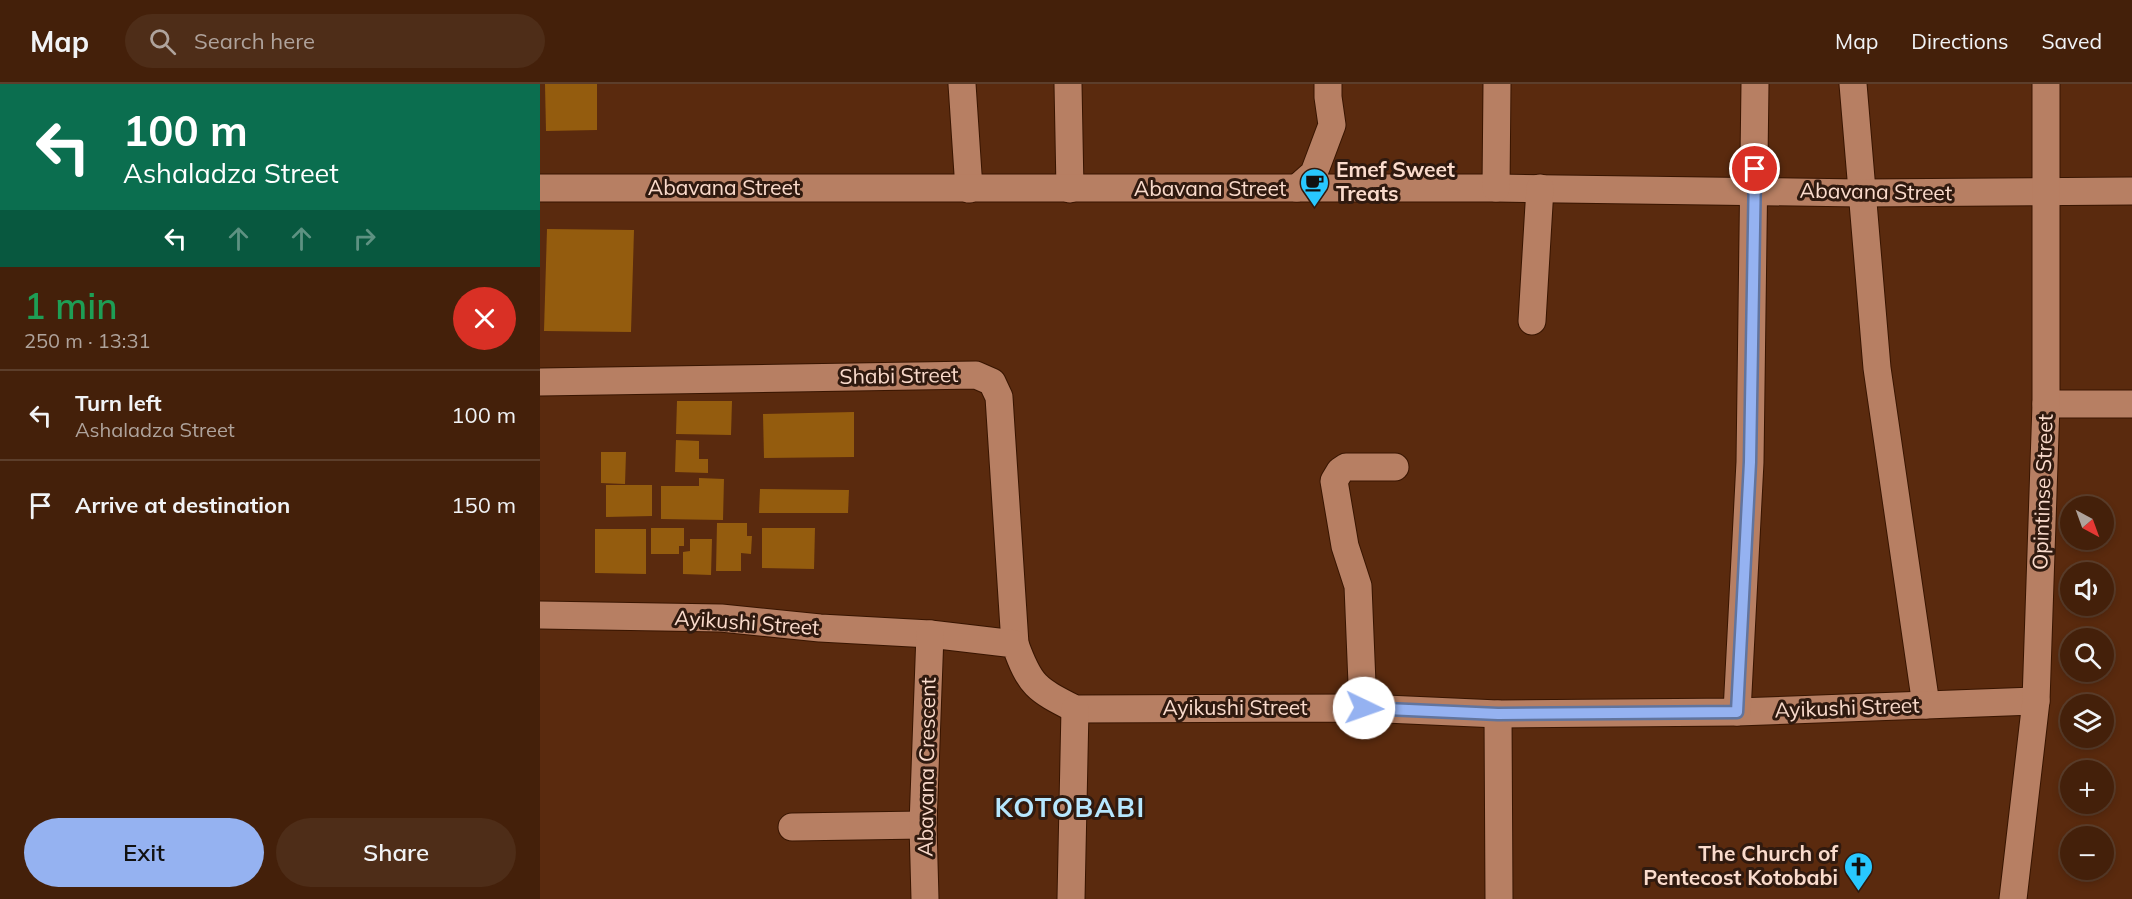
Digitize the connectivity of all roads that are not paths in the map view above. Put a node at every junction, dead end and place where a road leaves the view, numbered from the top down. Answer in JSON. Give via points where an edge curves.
{"nodes":[{"id":1,"x":962,"y":84,"type":"edge"},
{"id":2,"x":1068,"y":84,"type":"edge"},
{"id":3,"x":1328,"y":84,"type":"edge"},
{"id":4,"x":1497,"y":84,"type":"edge"},
{"id":5,"x":1755,"y":84,"type":"edge"},
{"id":6,"x":1853,"y":84,"type":"edge"},
{"id":7,"x":2046,"y":84,"type":"edge"},
{"id":8,"x":540,"y":188,"type":"edge"},
{"id":9,"x":1298,"y":188,"type":"junction"},
{"id":10,"x":1496,"y":188,"type":"junction"},
{"id":11,"x":1540,"y":188,"type":"junction"},
{"id":12,"x":969,"y":189,"type":"junction"},
{"id":13,"x":1070,"y":189,"type":"junction"},
{"id":14,"x":1755,"y":191,"type":"junction"},
{"id":15,"x":2132,"y":191,"type":"edge"},
{"id":16,"x":1860,"y":193,"type":"junction"},
{"id":17,"x":2046,"y":193,"type":"junction"},
{"id":18,"x":1532,"y":321,"type":"dead end"},
{"id":19,"x":540,"y":382,"type":"edge"},
{"id":20,"x":2046,"y":404,"type":"junction"},
{"id":21,"x":2132,"y":404,"type":"edge"},
{"id":22,"x":1395,"y":467,"type":"dead end"},
{"id":23,"x":540,"y":615,"type":"edge"},
{"id":24,"x":930,"y":634,"type":"junction"},
{"id":25,"x":1015,"y":644,"type":"junction"},
{"id":26,"x":2036,"y":701,"type":"junction"},
{"id":27,"x":1926,"y":705,"type":"junction"},
{"id":28,"x":1364,"y":708,"type":"junction"},
{"id":29,"x":1075,"y":709,"type":"junction"},
{"id":30,"x":1737,"y":712,"type":"junction"},
{"id":31,"x":1498,"y":714,"type":"junction"},
{"id":32,"x":923,"y":825,"type":"junction"},
{"id":33,"x":792,"y":827,"type":"dead end"},
{"id":34,"x":925,"y":899,"type":"edge"},
{"id":35,"x":1071,"y":899,"type":"edge"},
{"id":36,"x":1499,"y":899,"type":"edge"},
{"id":37,"x":2013,"y":899,"type":"edge"}],
"edges":[{"from":1,"to":12,"type":"street"},
{"from":2,"to":13,"type":"street"},
{"from":3,"to":9,"type":"street","via":[[1332,125],[1314,174]]},
{"from":4,"to":10,"type":"street"},
{"from":5,"to":14,"type":"street"},
{"from":6,"to":16,"type":"street"},
{"from":7,"to":17,"type":"street","name":"Opintinse Street"},
{"from":8,"to":12,"type":"street","name":"Abavana Street"},
{"from":9,"to":10,"type":"street","name":"Abavana Street"},
{"from":9,"to":13,"type":"street","name":"Abavana Street"},
{"from":10,"to":11,"type":"street","name":"Abavana Street"},
{"from":11,"to":14,"type":"street","name":"Abavana Street"},
{"from":11,"to":18,"type":"street"},
{"from":12,"to":13,"type":"street","name":"Abavana Street"},
{"from":14,"to":16,"type":"street","name":"Abavana Street"},
{"from":14,"to":30,"type":"street","via":[[1750,462]]},
{"from":15,"to":17,"type":"street","name":"Abavana Street"},
{"from":16,"to":17,"type":"street","name":"Abavana Street"},
{"from":16,"to":27,"type":"street","via":[[1877,368]]},
{"from":17,"to":20,"type":"street","name":"Opintinse Street"},
{"from":19,"to":25,"type":"street","name":"Shabi Street","via":[[976,375],[992,382],[999,397]]},
{"from":20,"to":21,"type":"street"},
{"from":20,"to":26,"type":"street","name":"Opintinse Street"},
{"from":22,"to":28,"type":"street","via":[[1347,467],[1334,481],[1358,586]]},
{"from":23,"to":24,"type":"street","name":"Ayikushi Street","via":[[721,618]]},
{"from":24,"to":25,"type":"street","name":"Ayikushi Street"},
{"from":24,"to":32,"type":"street","name":"Abavana Crescent"},
{"from":25,"to":29,"type":"street","via":[[1035,685]]},
{"from":26,"to":27,"type":"street","name":"Ayikushi Street"},
{"from":26,"to":37,"type":"street","name":"Opintinse Street"},
{"from":27,"to":30,"type":"street","name":"Ayikushi Street"},
{"from":28,"to":29,"type":"street","name":"Ayikushi Street"},
{"from":28,"to":31,"type":"street","name":"Ayikushi Street"},
{"from":29,"to":35,"type":"street"},
{"from":30,"to":31,"type":"street","name":"Ayikushi Street"},
{"from":31,"to":36,"type":"street"},
{"from":32,"to":33,"type":"street"},
{"from":32,"to":34,"type":"street","name":"Abavana Crescent"}]}
